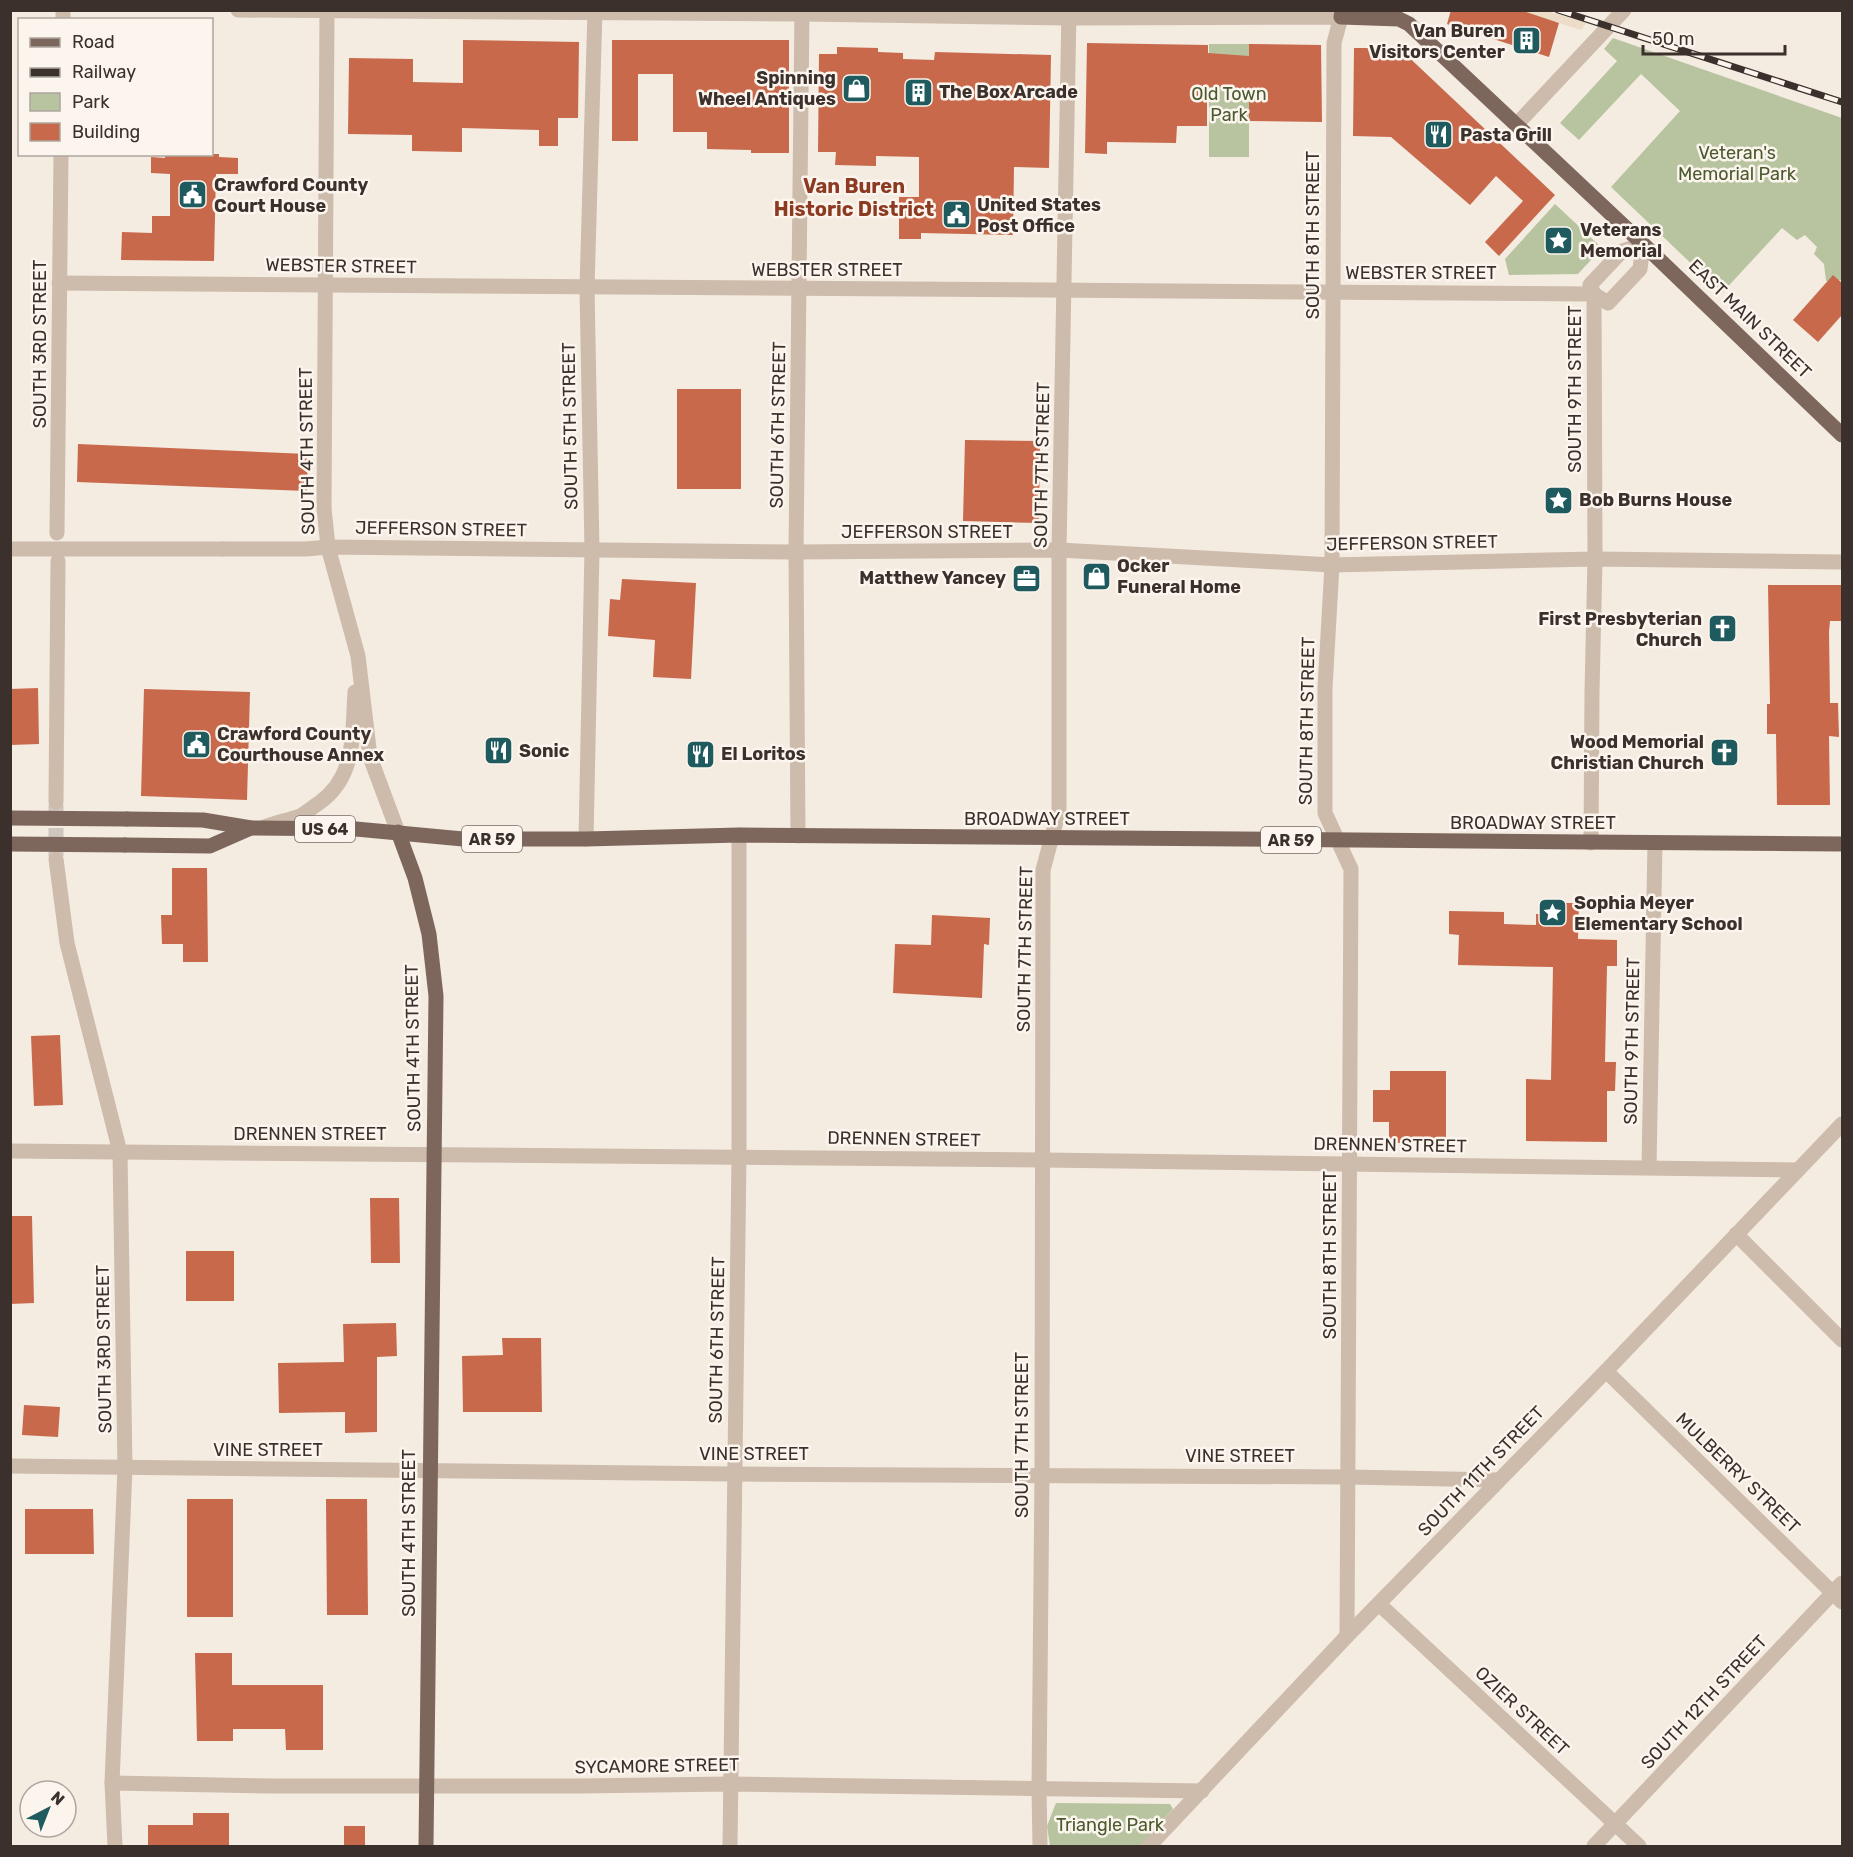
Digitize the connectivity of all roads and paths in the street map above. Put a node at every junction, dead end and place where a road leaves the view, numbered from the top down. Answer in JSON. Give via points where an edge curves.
{"nodes":[{"id":1,"x":238,"y":10,"type":"edge"},
{"id":2,"x":1399,"y":10,"type":"edge"},
{"id":3,"x":1624,"y":10,"type":"edge"},
{"id":4,"x":327,"y":11,"type":"edge"},
{"id":5,"x":595,"y":12,"type":"edge"},
{"id":6,"x":802,"y":12,"type":"edge"},
{"id":7,"x":1069,"y":14,"type":"edge"},
{"id":8,"x":1342,"y":14,"type":"edge"},
{"id":9,"x":1409,"y":24,"type":"junction"},
{"id":10,"x":1516,"y":124,"type":"junction"},
{"id":11,"x":61,"y":156,"type":"edge"},
{"id":12,"x":1643,"y":244,"type":"junction"},
{"id":13,"x":59,"y":283,"type":"junction"},
{"id":14,"x":326,"y":286,"type":"junction"},
{"id":15,"x":587,"y":288,"type":"junction"},
{"id":16,"x":799,"y":289,"type":"junction"},
{"id":17,"x":1064,"y":291,"type":"junction"},
{"id":18,"x":1332,"y":292,"type":"junction"},
{"id":19,"x":1594,"y":294,"type":"junction"},
{"id":20,"x":1842,"y":435,"type":"edge"},
{"id":21,"x":57,"y":533,"type":"dead end"},
{"id":22,"x":328,"y":547,"type":"junction"},
{"id":23,"x":10,"y":549,"type":"edge"},
{"id":24,"x":592,"y":550,"type":"junction"},
{"id":25,"x":1059,"y":550,"type":"junction"},
{"id":26,"x":796,"y":552,"type":"junction"},
{"id":27,"x":1595,"y":559,"type":"junction"},
{"id":28,"x":58,"y":561,"type":"dead end"},
{"id":29,"x":1842,"y":562,"type":"edge"},
{"id":30,"x":1332,"y":565,"type":"junction"},
{"id":31,"x":358,"y":656,"type":"junction"},
{"id":32,"x":56,"y":802,"type":"tunnel mouth"},
{"id":33,"x":10,"y":818,"type":"edge"},
{"id":34,"x":254,"y":829,"type":"junction"},
{"id":35,"x":398,"y":832,"type":"junction"},
{"id":36,"x":739,"y":835,"type":"junction"},
{"id":37,"x":798,"y":836,"type":"junction"},
{"id":38,"x":1051,"y":838,"type":"junction"},
{"id":39,"x":586,"y":839,"type":"junction"},
{"id":40,"x":1337,"y":841,"type":"junction"},
{"id":41,"x":1591,"y":843,"type":"junction"},
{"id":42,"x":1655,"y":843,"type":"junction"},
{"id":43,"x":10,"y":844,"type":"edge"},
{"id":44,"x":1842,"y":844,"type":"edge"},
{"id":45,"x":56,"y":859,"type":"tunnel mouth"},
{"id":46,"x":1842,"y":1124,"type":"edge"},
{"id":47,"x":10,"y":1151,"type":"edge"},
{"id":48,"x":120,"y":1152,"type":"junction"},
{"id":49,"x":433,"y":1154,"type":"junction"},
{"id":50,"x":739,"y":1156,"type":"junction"},
{"id":51,"x":1043,"y":1160,"type":"junction"},
{"id":52,"x":1350,"y":1164,"type":"junction"},
{"id":53,"x":1649,"y":1167,"type":"junction"},
{"id":54,"x":1796,"y":1170,"type":"junction"},
{"id":55,"x":1736,"y":1234,"type":"junction"},
{"id":56,"x":1842,"y":1340,"type":"edge"},
{"id":57,"x":1606,"y":1371,"type":"junction"},
{"id":58,"x":10,"y":1466,"type":"edge"},
{"id":59,"x":125,"y":1468,"type":"junction"},
{"id":60,"x":429,"y":1471,"type":"junction"},
{"id":61,"x":734,"y":1474,"type":"junction"},
{"id":62,"x":1042,"y":1475,"type":"junction"},
{"id":63,"x":1348,"y":1477,"type":"junction"},
{"id":64,"x":1498,"y":1480,"type":"junction"},
{"id":65,"x":1839,"y":1593,"type":"edge"},
{"id":66,"x":1379,"y":1604,"type":"junction"},
{"id":67,"x":1347,"y":1636,"type":"junction"},
{"id":68,"x":112,"y":1782,"type":"junction"},
{"id":69,"x":730,"y":1784,"type":"junction"},
{"id":70,"x":428,"y":1785,"type":"junction"},
{"id":71,"x":1038,"y":1788,"type":"junction"},
{"id":72,"x":1202,"y":1791,"type":"junction"},
{"id":73,"x":1615,"y":1824,"type":"junction"},
{"id":74,"x":115,"y":1846,"type":"edge"},
{"id":75,"x":426,"y":1846,"type":"edge"},
{"id":76,"x":730,"y":1846,"type":"edge"},
{"id":77,"x":1040,"y":1846,"type":"edge"},
{"id":78,"x":1149,"y":1846,"type":"edge"},
{"id":79,"x":1594,"y":1846,"type":"edge"},
{"id":80,"x":1639,"y":1846,"type":"edge"}],
"edges":[{"from":1,"to":4,"type":"street"},
{"from":2,"to":9,"type":"main road","name":"EAST MAIN STREET"},
{"from":3,"to":10,"type":"street"},
{"from":4,"to":5,"type":"street"},
{"from":4,"to":14,"type":"street","name":"SOUTH 4TH STREET"},
{"from":5,"to":6,"type":"street"},
{"from":5,"to":15,"type":"street","name":"SOUTH 5TH STREET"},
{"from":6,"to":7,"type":"street"},
{"from":6,"to":16,"type":"street","name":"SOUTH 6TH STREET"},
{"from":7,"to":8,"type":"street"},
{"from":7,"to":17,"type":"street","name":"SOUTH 7TH STREET"},
{"from":8,"to":9,"type":"main road"},
{"from":8,"to":18,"type":"street","name":"SOUTH 8TH STREET","via":[[1334,43]]},
{"from":9,"to":10,"type":"main road","name":"EAST MAIN STREET"},
{"from":10,"to":12,"type":"main road","name":"EAST MAIN STREET"},
{"from":11,"to":13,"type":"street","name":"SOUTH 3RD STREET"},
{"from":12,"to":19,"type":"street","via":[[1622,251],[1590,285]]},
{"from":12,"to":19,"type":"street","name":"WEBSTER STREET","via":[[1640,269],[1608,303]]},
{"from":12,"to":20,"type":"main road","name":"EAST MAIN STREET"},
{"from":13,"to":14,"type":"street","name":"WEBSTER STREET"},
{"from":13,"to":21,"type":"street","name":"SOUTH 3RD STREET"},
{"from":14,"to":15,"type":"street","name":"WEBSTER STREET"},
{"from":14,"to":22,"type":"street","name":"SOUTH 4TH STREET","via":[[324,508]]},
{"from":15,"to":16,"type":"street","name":"WEBSTER STREET"},
{"from":15,"to":24,"type":"street","name":"SOUTH 5TH STREET"},
{"from":16,"to":17,"type":"street","name":"WEBSTER STREET"},
{"from":16,"to":26,"type":"street","name":"SOUTH 6TH STREET"},
{"from":17,"to":18,"type":"street","name":"WEBSTER STREET"},
{"from":17,"to":25,"type":"street","name":"SOUTH 7TH STREET"},
{"from":18,"to":19,"type":"street","name":"WEBSTER STREET"},
{"from":18,"to":30,"type":"street","name":"SOUTH 8TH STREET"},
{"from":19,"to":27,"type":"street","name":"SOUTH 9TH STREET"},
{"from":22,"to":23,"type":"street","name":"JEFFERSON STREET","bridge":true},
{"from":22,"to":24,"type":"street","name":"JEFFERSON STREET"},
{"from":22,"to":31,"type":"street","name":"SOUTH 4TH STREET"},
{"from":24,"to":26,"type":"street","name":"JEFFERSON STREET"},
{"from":24,"to":39,"type":"street","name":"SOUTH 5TH STREET"},
{"from":25,"to":26,"type":"street","name":"JEFFERSON STREET"},
{"from":25,"to":30,"type":"street","name":"JEFFERSON STREET"},
{"from":25,"to":38,"type":"street","name":"SOUTH 7TH STREET","via":[[1059,810]]},
{"from":26,"to":37,"type":"street","name":"SOUTH 6TH STREET"},
{"from":27,"to":29,"type":"street","name":"JEFFERSON STREET"},
{"from":27,"to":30,"type":"street","name":"JEFFERSON STREET"},
{"from":27,"to":41,"type":"street","name":"SOUTH 9TH STREET"},
{"from":28,"to":32,"type":"street"},
{"from":30,"to":40,"type":"street","name":"SOUTH 8TH STREET","via":[[1325,688],[1325,813]]},
{"from":31,"to":34,"type":"street","via":[[351,749],[339,784],[302,815]]},
{"from":31,"to":35,"type":"street","name":"SOUTH 4TH STREET","via":[[370,757]]},
{"from":33,"to":34,"type":"main road","name":"BROADWAY STREET","number":"US 64","bridge":true,"via":[[203,820]]},
{"from":34,"to":35,"type":"main road","name":"BROADWAY STREET","number":"US 64"},
{"from":34,"to":43,"type":"main road","name":"BROADWAY STREET","number":"US 64","bridge":true,"via":[[210,846]]},
{"from":35,"to":39,"type":"main road","name":"BROADWAY STREET","number":"AR 59","via":[[463,839]]},
{"from":35,"to":49,"type":"main road","name":"SOUTH 4TH STREET","via":[[429,934],[436,996]]},
{"from":36,"to":37,"type":"main road","name":"BROADWAY STREET","number":"AR 59"},
{"from":36,"to":39,"type":"main road","name":"BROADWAY STREET","number":"AR 59"},
{"from":36,"to":50,"type":"street","name":"SOUTH 6TH STREET"},
{"from":37,"to":38,"type":"main road","name":"BROADWAY STREET","number":"AR 59"},
{"from":38,"to":40,"type":"main road","name":"BROADWAY STREET","number":"AR 59"},
{"from":38,"to":51,"type":"street","name":"SOUTH 7TH STREET","via":[[1043,870]]},
{"from":40,"to":41,"type":"main road","name":"BROADWAY STREET","number":"AR 59"},
{"from":40,"to":52,"type":"street","name":"SOUTH 8TH STREET","via":[[1351,869]]},
{"from":41,"to":42,"type":"main road","name":"BROADWAY STREET","number":"AR 59"},
{"from":42,"to":44,"type":"main road","name":"BROADWAY STREET","number":"AR 59"},
{"from":42,"to":53,"type":"street","name":"SOUTH 9TH STREET"},
{"from":45,"to":48,"type":"street","name":"SOUTH 3RD STREET","via":[[68,943]]},
{"from":46,"to":54,"type":"street","name":"SOUTH 11TH STREET"},
{"from":47,"to":48,"type":"street","name":"DRENNEN STREET"},
{"from":48,"to":49,"type":"street","name":"DRENNEN STREET"},
{"from":48,"to":59,"type":"street","name":"SOUTH 3RD STREET"},
{"from":49,"to":50,"type":"street","name":"DRENNEN STREET"},
{"from":49,"to":60,"type":"main road","name":"SOUTH 4TH STREET"},
{"from":50,"to":51,"type":"street","name":"DRENNEN STREET"},
{"from":50,"to":61,"type":"street","name":"SOUTH 6TH STREET"},
{"from":51,"to":52,"type":"street","name":"DRENNEN STREET"},
{"from":51,"to":62,"type":"street","name":"SOUTH 7TH STREET"},
{"from":52,"to":53,"type":"street","name":"DRENNEN STREET"},
{"from":52,"to":63,"type":"street","name":"SOUTH 8TH STREET"},
{"from":53,"to":54,"type":"street","name":"DRENNEN STREET"},
{"from":54,"to":55,"type":"street","name":"SOUTH 11TH STREET"},
{"from":55,"to":56,"type":"street"},
{"from":55,"to":57,"type":"street","name":"SOUTH 11TH STREET"},
{"from":57,"to":64,"type":"street","name":"SOUTH 11TH STREET"},
{"from":57,"to":65,"type":"street","name":"MULBERRY STREET"},
{"from":58,"to":59,"type":"street","name":"VINE STREET"},
{"from":59,"to":60,"type":"street","name":"VINE STREET"},
{"from":59,"to":68,"type":"street","name":"SOUTH 3RD STREET"},
{"from":60,"to":61,"type":"street","name":"VINE STREET"},
{"from":60,"to":70,"type":"main road","name":"SOUTH 4TH STREET"},
{"from":61,"to":62,"type":"street","name":"VINE STREET"},
{"from":61,"to":69,"type":"street","name":"SOUTH 6TH STREET"},
{"from":62,"to":63,"type":"street","name":"VINE STREET"},
{"from":62,"to":71,"type":"street","name":"SOUTH 7TH STREET"},
{"from":63,"to":64,"type":"street","name":"VINE STREET"},
{"from":63,"to":67,"type":"street","name":"SOUTH 8TH STREET"},
{"from":64,"to":66,"type":"street","name":"SOUTH 11TH STREET"},
{"from":65,"to":73,"type":"street","name":"SOUTH 12TH STREET"},
{"from":66,"to":67,"type":"street","name":"SOUTH 11TH STREET"},
{"from":66,"to":73,"type":"street","name":"OZIER STREET"},
{"from":67,"to":72,"type":"street","name":"SOUTH 11TH STREET"},
{"from":68,"to":70,"type":"street","name":"SYCAMORE STREET"},
{"from":68,"to":74,"type":"street","name":"SOUTH 3RD STREET"},
{"from":69,"to":70,"type":"street","name":"SYCAMORE STREET"},
{"from":69,"to":71,"type":"street","name":"SYCAMORE STREET"},
{"from":69,"to":76,"type":"street","name":"SOUTH 6TH STREET"},
{"from":70,"to":75,"type":"main road","name":"SOUTH 4TH STREET"},
{"from":71,"to":72,"type":"street","name":"SYCAMORE STREET"},
{"from":71,"to":77,"type":"street","name":"SOUTH 7TH STREET"},
{"from":72,"to":78,"type":"street","name":"SOUTH 11TH STREET"},
{"from":73,"to":79,"type":"street","name":"SOUTH 12TH STREET"},
{"from":73,"to":80,"type":"street","name":"OZIER STREET"}]}
